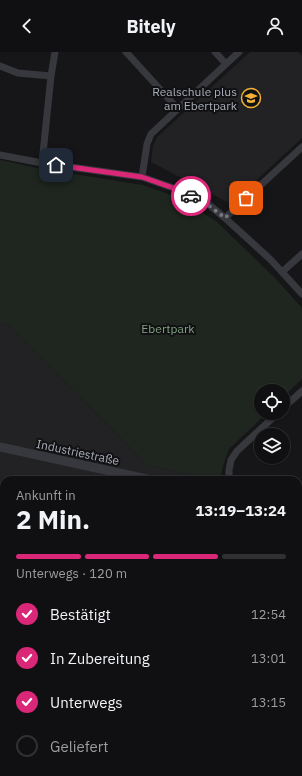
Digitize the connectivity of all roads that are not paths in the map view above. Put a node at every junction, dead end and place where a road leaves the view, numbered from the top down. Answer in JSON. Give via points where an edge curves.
{"nodes":[{"id":1,"x":54,"y":52,"type":"edge"},
{"id":2,"x":126,"y":52,"type":"edge"},
{"id":3,"x":215,"y":52,"type":"edge"},
{"id":4,"x":239,"y":52,"type":"edge"},
{"id":5,"x":226,"y":64,"type":"junction"},
{"id":6,"x":0,"y":66,"type":"edge"},
{"id":7,"x":51,"y":76,"type":"junction"},
{"id":8,"x":178,"y":109,"type":"junction"},
{"id":9,"x":302,"y":147,"type":"edge"},
{"id":10,"x":0,"y":155,"type":"edge"},
{"id":11,"x":42,"y":163,"type":"junction"},
{"id":12,"x":142,"y":177,"type":"junction"},
{"id":13,"x":225,"y":218,"type":"junction"},
{"id":14,"x":302,"y":254,"type":"edge"},
{"id":15,"x":282,"y":272,"type":"junction"},
{"id":16,"x":302,"y":294,"type":"edge"},
{"id":17,"x":302,"y":391,"type":"edge"},
{"id":18,"x":290,"y":402,"type":"edge"},
{"id":19,"x":270,"y":420,"type":"edge"},
{"id":20,"x":0,"y":447,"type":"edge"},
{"id":21,"x":132,"y":476,"type":"edge"},
{"id":22,"x":229,"y":476,"type":"edge"}],
"edges":[{"from":1,"to":7,"type":"street"},
{"from":2,"to":8,"type":"street"},
{"from":3,"to":5,"type":"street"},
{"from":4,"to":5,"type":"street"},
{"from":5,"to":8,"type":"street"},
{"from":6,"to":7,"type":"street","via":[[18,73]]},
{"from":7,"to":11,"type":"street"},
{"from":8,"to":12,"type":"street","via":[[151,134]]},
{"from":9,"to":13,"type":"street"},
{"from":10,"to":11,"type":"street"},
{"from":11,"to":12,"type":"street"},
{"from":12,"to":13,"type":"street","via":[[179,190],[207,204]]},
{"from":13,"to":15,"type":"street"},
{"from":14,"to":15,"type":"street"},
{"from":15,"to":16,"type":"street"},
{"from":17,"to":18,"type":"street"},
{"from":19,"to":22,"type":"street","via":[[237,451],[231,460]]},
{"from":20,"to":21,"type":"street","name":"Industriestraße"}]}
